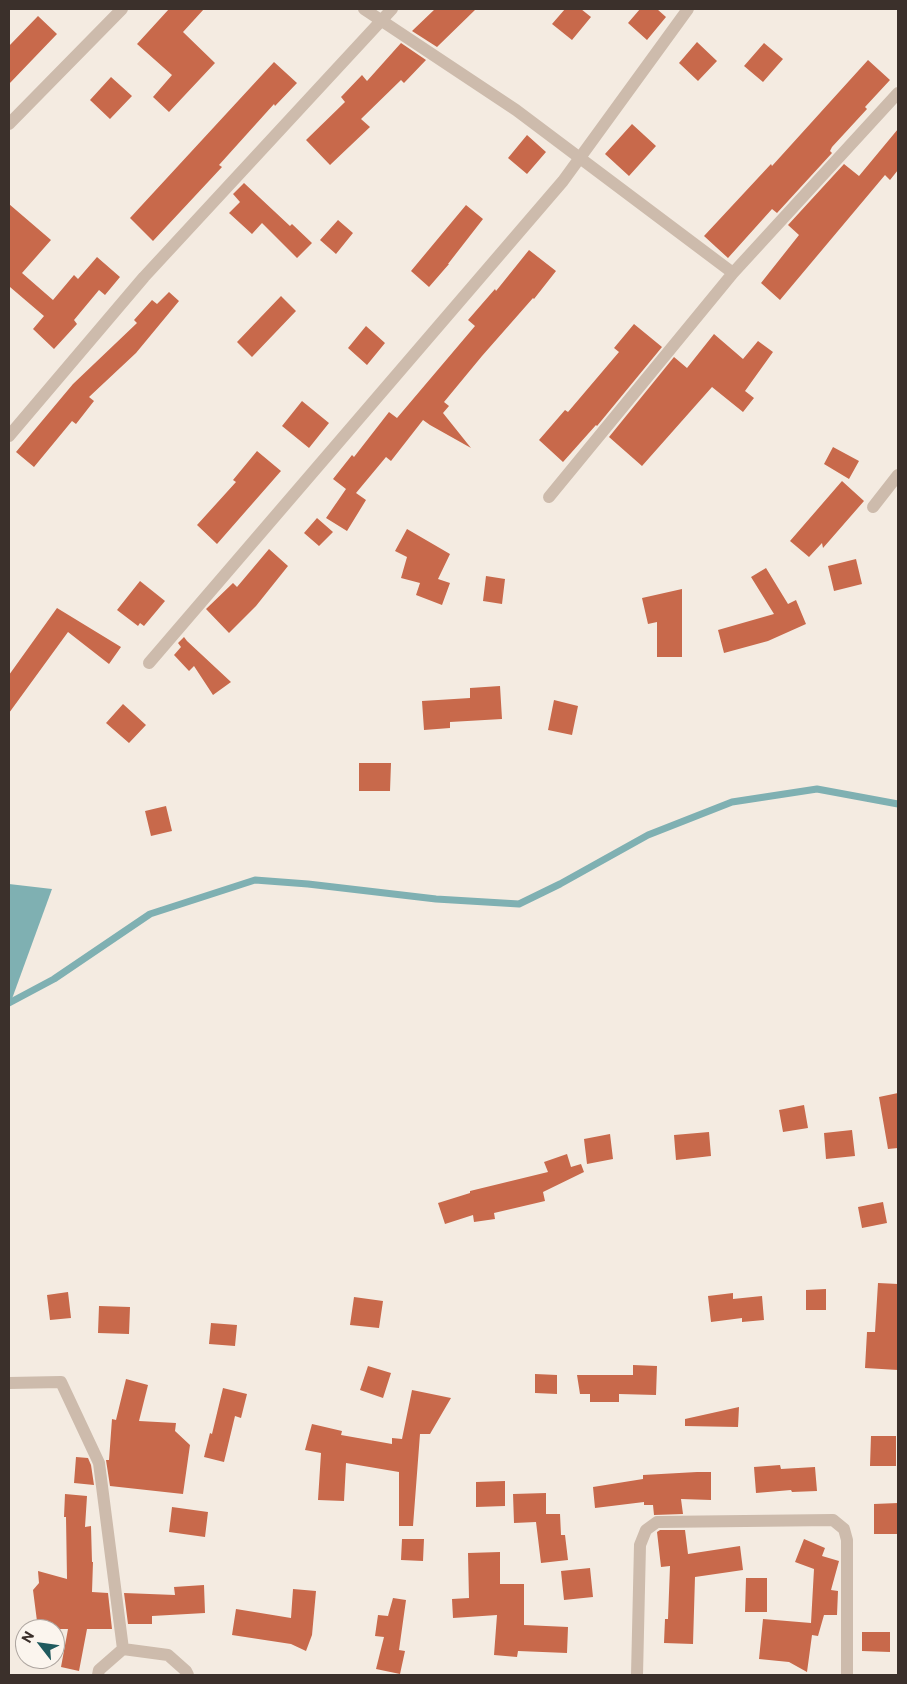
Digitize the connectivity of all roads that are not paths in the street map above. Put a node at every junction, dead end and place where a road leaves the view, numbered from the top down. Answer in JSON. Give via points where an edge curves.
{"nodes":[{"id":1,"x":122,"y":9,"type":"edge"},
{"id":2,"x":364,"y":9,"type":"edge"},
{"id":3,"x":392,"y":9,"type":"edge"},
{"id":4,"x":688,"y":9,"type":"edge"},
{"id":5,"x":381,"y":20,"type":"junction"},
{"id":6,"x":898,"y":93,"type":"edge"},
{"id":7,"x":9,"y":124,"type":"edge"},
{"id":8,"x":580,"y":158,"type":"junction"},
{"id":9,"x":732,"y":273,"type":"junction"},
{"id":10,"x":9,"y":436,"type":"edge"},
{"id":11,"x":898,"y":475,"type":"edge"},
{"id":12,"x":549,"y":497,"type":"dead end"},
{"id":13,"x":873,"y":506,"type":"dead end"},
{"id":14,"x":149,"y":663,"type":"dead end"},
{"id":15,"x":9,"y":1383,"type":"edge"},
{"id":16,"x":123,"y":1648,"type":"junction"},
{"id":17,"x":98,"y":1675,"type":"edge"},
{"id":18,"x":188,"y":1675,"type":"edge"},
{"id":19,"x":637,"y":1675,"type":"edge"},
{"id":20,"x":847,"y":1675,"type":"edge"}],
"edges":[{"from":1,"to":7,"type":"street"},
{"from":2,"to":5,"type":"street"},
{"from":3,"to":5,"type":"street"},
{"from":4,"to":8,"type":"street"},
{"from":5,"to":8,"type":"street","via":[[516,110]]},
{"from":5,"to":10,"type":"street","via":[[144,277]]},
{"from":6,"to":9,"type":"street"},
{"from":8,"to":9,"type":"street"},
{"from":8,"to":14,"type":"street"},
{"from":9,"to":12,"type":"street"},
{"from":11,"to":13,"type":"street"},
{"from":15,"to":16,"type":"street","via":[[61,1382],[99,1463]]},
{"from":16,"to":17,"type":"street","via":[[99,1670]]},
{"from":16,"to":18,"type":"street","via":[[168,1655]]},
{"from":19,"to":20,"type":"street","via":[[640,1545],[646,1530],[657,1522],[832,1520],[844,1528],[847,1540]]}]}
